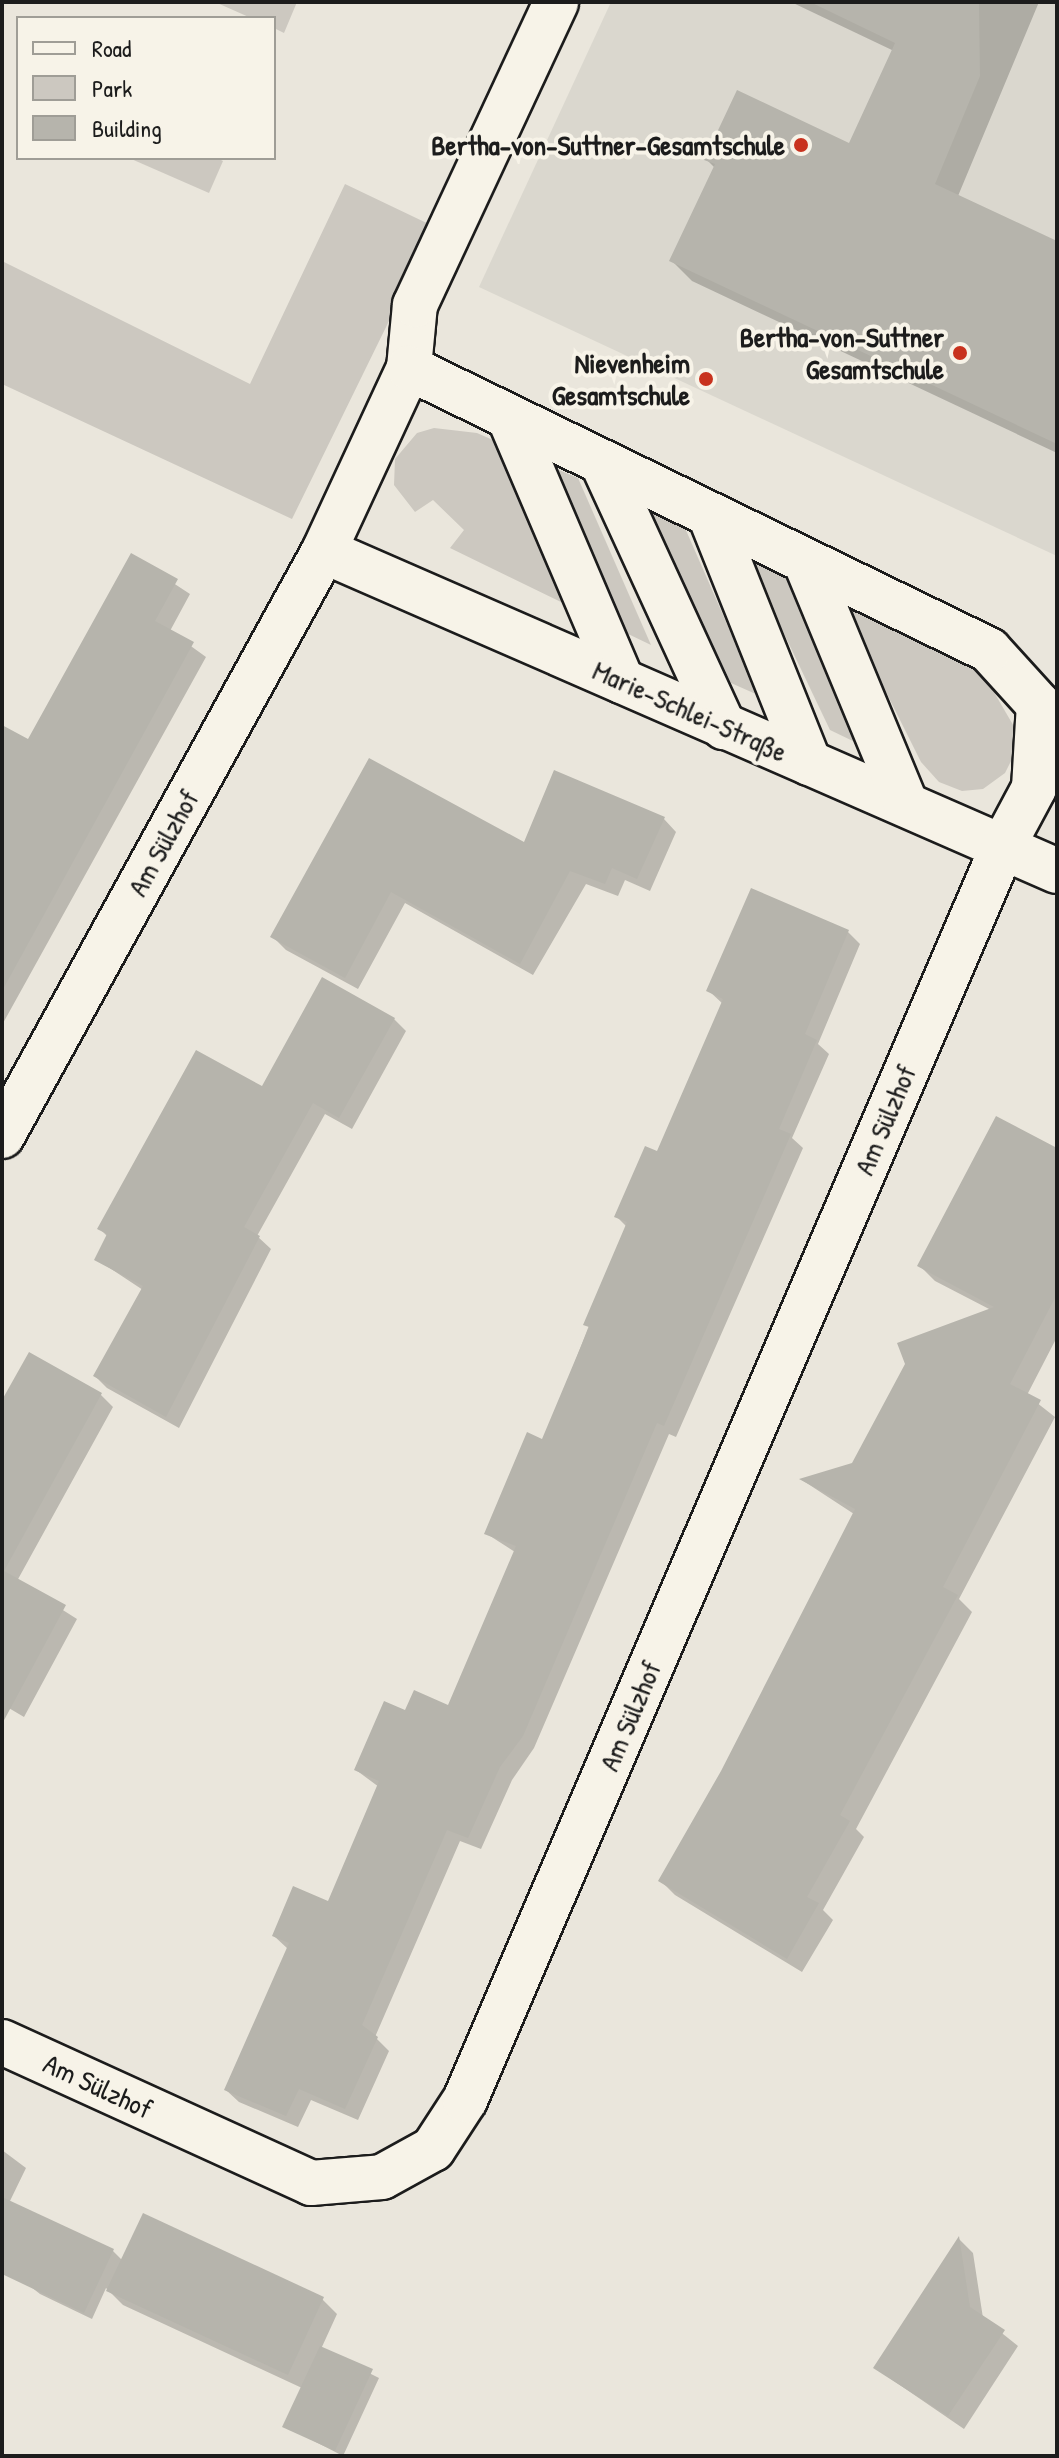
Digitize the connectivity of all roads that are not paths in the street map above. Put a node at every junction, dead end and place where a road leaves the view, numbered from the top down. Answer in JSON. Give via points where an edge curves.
{"nodes":[{"id":1,"x":556,"y":2,"type":"edge"},
{"id":2,"x":409,"y":368,"type":"junction"},
{"id":3,"x":510,"y":419,"type":"junction"},
{"id":4,"x":602,"y":462,"type":"junction"},
{"id":5,"x":710,"y":515,"type":"junction"},
{"id":6,"x":324,"y":551,"type":"junction"},
{"id":7,"x":806,"y":563,"type":"junction"},
{"id":8,"x":622,"y":681,"type":"junction"},
{"id":9,"x":724,"y":727,"type":"junction"},
{"id":10,"x":809,"y":763,"type":"junction"},
{"id":11,"x":906,"y":804,"type":"junction"},
{"id":12,"x":1003,"y":846,"type":"junction"},
{"id":13,"x":1057,"y":871,"type":"edge"},
{"id":14,"x":2,"y":1136,"type":"edge"},
{"id":15,"x":2,"y":2042,"type":"edge"}],
"edges":[{"from":1,"to":2,"type":"street","name":"Am Sülzhof","via":[[415,305]]},
{"from":2,"to":3,"type":"street","name":"Am Sülzhof"},
{"from":2,"to":6,"type":"street","name":"Am Sülzhof"},
{"from":3,"to":4,"type":"street","name":"Am Sülzhof"},
{"from":3,"to":8,"type":"street"},
{"from":4,"to":5,"type":"street","name":"Am Sülzhof"},
{"from":4,"to":9,"type":"street"},
{"from":5,"to":7,"type":"street","name":"Am Sülzhof"},
{"from":5,"to":10,"type":"street"},
{"from":6,"to":8,"type":"street","name":"Marie-Schlei-Straße"},
{"from":6,"to":14,"type":"street","name":"Am Sülzhof"},
{"from":7,"to":11,"type":"street"},
{"from":7,"to":12,"type":"street","name":"Am Sülzhof","via":[[989,650],[1039,705],[1034,788]]},
{"from":8,"to":9,"type":"street","name":"Marie-Schlei-Straße"},
{"from":9,"to":10,"type":"street","name":"Marie-Schlei-Straße"},
{"from":10,"to":11,"type":"street","name":"Marie-Schlei-Straße"},
{"from":11,"to":12,"type":"street","name":"Marie-Schlei-Straße"},
{"from":12,"to":13,"type":"street","name":"Marie-Schlei-Straße"},
{"from":12,"to":15,"type":"street","name":"Am Sülzhof","via":[[465,2100],[433,2149],[382,2177],[311,2183]]}]}
